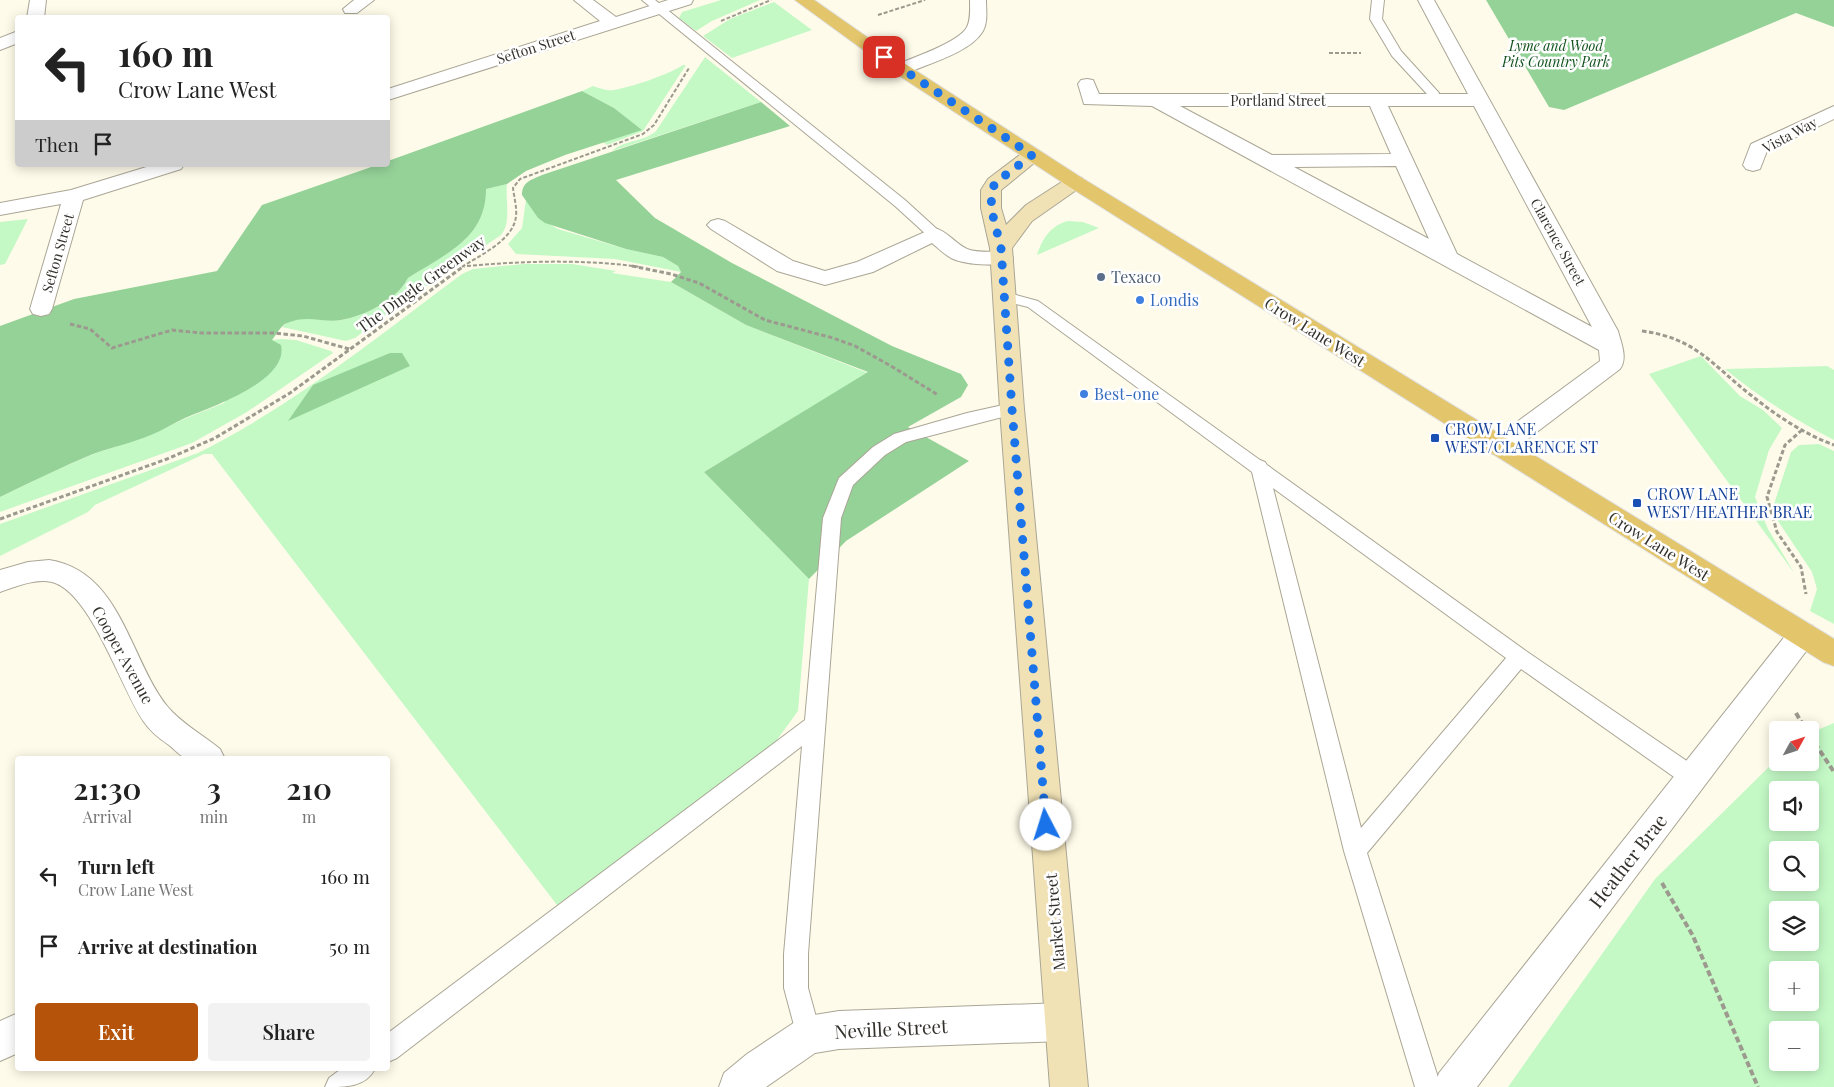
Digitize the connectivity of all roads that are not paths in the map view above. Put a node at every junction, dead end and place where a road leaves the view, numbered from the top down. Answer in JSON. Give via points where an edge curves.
{"nodes":[{"id":1,"x":38,"y":0,"type":"edge"},
{"id":2,"x":366,"y":0,"type":"edge"},
{"id":3,"x":582,"y":0,"type":"edge"},
{"id":4,"x":685,"y":0,"type":"edge"},
{"id":5,"x":803,"y":0,"type":"edge"},
{"id":6,"x":978,"y":0,"type":"edge"},
{"id":7,"x":1378,"y":0,"type":"edge"},
{"id":8,"x":1426,"y":0,"type":"edge"},
{"id":9,"x":653,"y":4,"type":"edge"},
{"id":10,"x":351,"y":9,"type":"dead end"},
{"id":11,"x":36,"y":15,"type":"edge"},
{"id":12,"x":612,"y":22,"type":"junction"},
{"id":13,"x":15,"y":38,"type":"edge"},
{"id":14,"x":0,"y":45,"type":"edge"},
{"id":15,"x":901,"y":69,"type":"junction"},
{"id":16,"x":1087,"y":84,"type":"dead end"},
{"id":17,"x":390,"y":94,"type":"edge"},
{"id":18,"x":1481,"y":100,"type":"junction"},
{"id":19,"x":1156,"y":101,"type":"junction"},
{"id":20,"x":1377,"y":101,"type":"junction"},
{"id":21,"x":1432,"y":102,"type":"junction"},
{"id":22,"x":1834,"y":112,"type":"edge"},
{"id":23,"x":1032,"y":155,"type":"junction"},
{"id":24,"x":1404,"y":160,"type":"junction"},
{"id":25,"x":1733,"y":160,"type":"dead end"},
{"id":26,"x":1270,"y":162,"type":"junction"},
{"id":27,"x":1753,"y":165,"type":"junction"},
{"id":28,"x":168,"y":167,"type":"edge"},
{"id":29,"x":1774,"y":170,"type":"dead end"},
{"id":30,"x":1075,"y":182,"type":"junction"},
{"id":31,"x":74,"y":196,"type":"junction"},
{"id":32,"x":0,"y":209,"type":"edge"},
{"id":33,"x":718,"y":225,"type":"dead end"},
{"id":34,"x":934,"y":234,"type":"junction"},
{"id":35,"x":1002,"y":253,"type":"junction"},
{"id":36,"x":1448,"y":258,"type":"junction"},
{"id":37,"x":1005,"y":297,"type":"junction"},
{"id":38,"x":41,"y":309,"type":"road end"},
{"id":39,"x":1608,"y":338,"type":"junction"},
{"id":40,"x":1012,"y":409,"type":"junction"},
{"id":41,"x":1500,"y":448,"type":"junction"},
{"id":42,"x":1259,"y":466,"type":"junction"},
{"id":43,"x":0,"y":581,"type":"edge"},
{"id":44,"x":1803,"y":634,"type":"junction"},
{"id":45,"x":1834,"y":654,"type":"edge"},
{"id":46,"x":1520,"y":657,"type":"junction"},
{"id":47,"x":814,"y":725,"type":"junction"},
{"id":48,"x":205,"y":756,"type":"edge"},
{"id":49,"x":1692,"y":777,"type":"junction"},
{"id":50,"x":1355,"y":851,"type":"junction"},
{"id":51,"x":1063,"y":1022,"type":"junction"},
{"id":52,"x":15,"y":1033,"type":"edge"},
{"id":53,"x":808,"y":1035,"type":"junction"},
{"id":54,"x":0,"y":1042,"type":"edge"},
{"id":55,"x":390,"y":1047,"type":"edge"},
{"id":56,"x":359,"y":1071,"type":"edge"},
{"id":57,"x":338,"y":1087,"type":"edge"},
{"id":58,"x":738,"y":1087,"type":"edge"},
{"id":59,"x":1069,"y":1087,"type":"edge"},
{"id":60,"x":1428,"y":1087,"type":"edge"},
{"id":61,"x":1453,"y":1087,"type":"edge"}],
"edges":[{"from":1,"to":11,"type":"street"},
{"from":2,"to":10,"type":"street"},
{"from":3,"to":12,"type":"street"},
{"from":4,"to":9,"type":"street","name":"Sefton Street"},
{"from":5,"to":15,"type":"main road","name":"Crow Lane West"},
{"from":6,"to":15,"type":"street","via":[[977,20],[970,36]]},
{"from":7,"to":21,"type":"lane","via":[[1376,19],[1396,53],[1433,93]]},
{"from":8,"to":18,"type":"street","name":"Clarence Street"},
{"from":9,"to":12,"type":"street","name":"Sefton Street"},
{"from":9,"to":34,"type":"lane","via":[[893,197]]},
{"from":12,"to":17,"type":"street","name":"Sefton Street"},
{"from":13,"to":14,"type":"street"},
{"from":15,"to":23,"type":"main road","name":"Crow Lane West"},
{"from":16,"to":19,"type":"street","name":"Portland Street","via":[[1091,100]]},
{"from":18,"to":21,"type":"street","name":"Portland Street"},
{"from":18,"to":39,"type":"street","name":"Clarence Street"},
{"from":19,"to":20,"type":"street","name":"Portland Street"},
{"from":19,"to":26,"type":"street"},
{"from":20,"to":21,"type":"street","name":"Portland Street"},
{"from":20,"to":24,"type":"street"},
{"from":22,"to":27,"type":"street","name":"Vista Way","via":[[1758,148]]},
{"from":23,"to":30,"type":"main road","name":"Crow Lane West"},
{"from":23,"to":35,"type":"street","name":"Market Street","via":[[995,183],[992,190],[991,208]]},
{"from":24,"to":26,"type":"street"},
{"from":24,"to":36,"type":"street"},
{"from":25,"to":27,"type":"street","name":"Vista Way"},
{"from":26,"to":36,"type":"street"},
{"from":27,"to":29,"type":"street","name":"Vista Way"},
{"from":28,"to":31,"type":"street","name":"Sefton Street"},
{"from":30,"to":35,"type":"street","via":[[1021,219],[1012,229]]},
{"from":30,"to":41,"type":"main road","name":"Crow Lane West"},
{"from":31,"to":32,"type":"street","name":"Sefton Street"},
{"from":31,"to":38,"type":"street","name":"Sefton Street"},
{"from":33,"to":34,"type":"street","via":[[785,266],[825,278],[865,267]]},
{"from":34,"to":35,"type":"street","via":[[960,254]]},
{"from":35,"to":37,"type":"street","name":"Market Street"},
{"from":36,"to":39,"type":"street"},
{"from":37,"to":40,"type":"street","name":"Market Street"},
{"from":37,"to":42,"type":"lane","via":[[1033,304]]},
{"from":39,"to":41,"type":"street","via":[[1612,364]]},
{"from":40,"to":47,"type":"lane","via":[[900,438],[879,451],[845,482],[832,518]]},
{"from":40,"to":51,"type":"street","name":"Market Street"},
{"from":41,"to":44,"type":"main road","name":"Crow Lane West"},
{"from":42,"to":46,"type":"lane"},
{"from":42,"to":50,"type":"lane"},
{"from":43,"to":48,"type":"street","name":"Cooper Avenue","via":[[36,572],[70,576],[107,620],[138,687],[157,716]]},
{"from":44,"to":45,"type":"main road","name":"Crow Lane West"},
{"from":44,"to":49,"type":"street","name":"Heather Brae"},
{"from":46,"to":49,"type":"lane"},
{"from":46,"to":50,"type":"lane"},
{"from":47,"to":53,"type":"lane","via":[[796,954],[796,988]]},
{"from":47,"to":55,"type":"lane"},
{"from":49,"to":61,"type":"street","name":"Heather Brae"},
{"from":50,"to":60,"type":"lane"},
{"from":51,"to":53,"type":"street","name":"Neville Street","via":[[839,1030]]},
{"from":51,"to":59,"type":"street","name":"Market Street"},
{"from":52,"to":54,"type":"street"},
{"from":53,"to":58,"type":"street","name":"Neville Street","via":[[760,1067]]},
{"from":56,"to":57,"type":"lane"}]}
